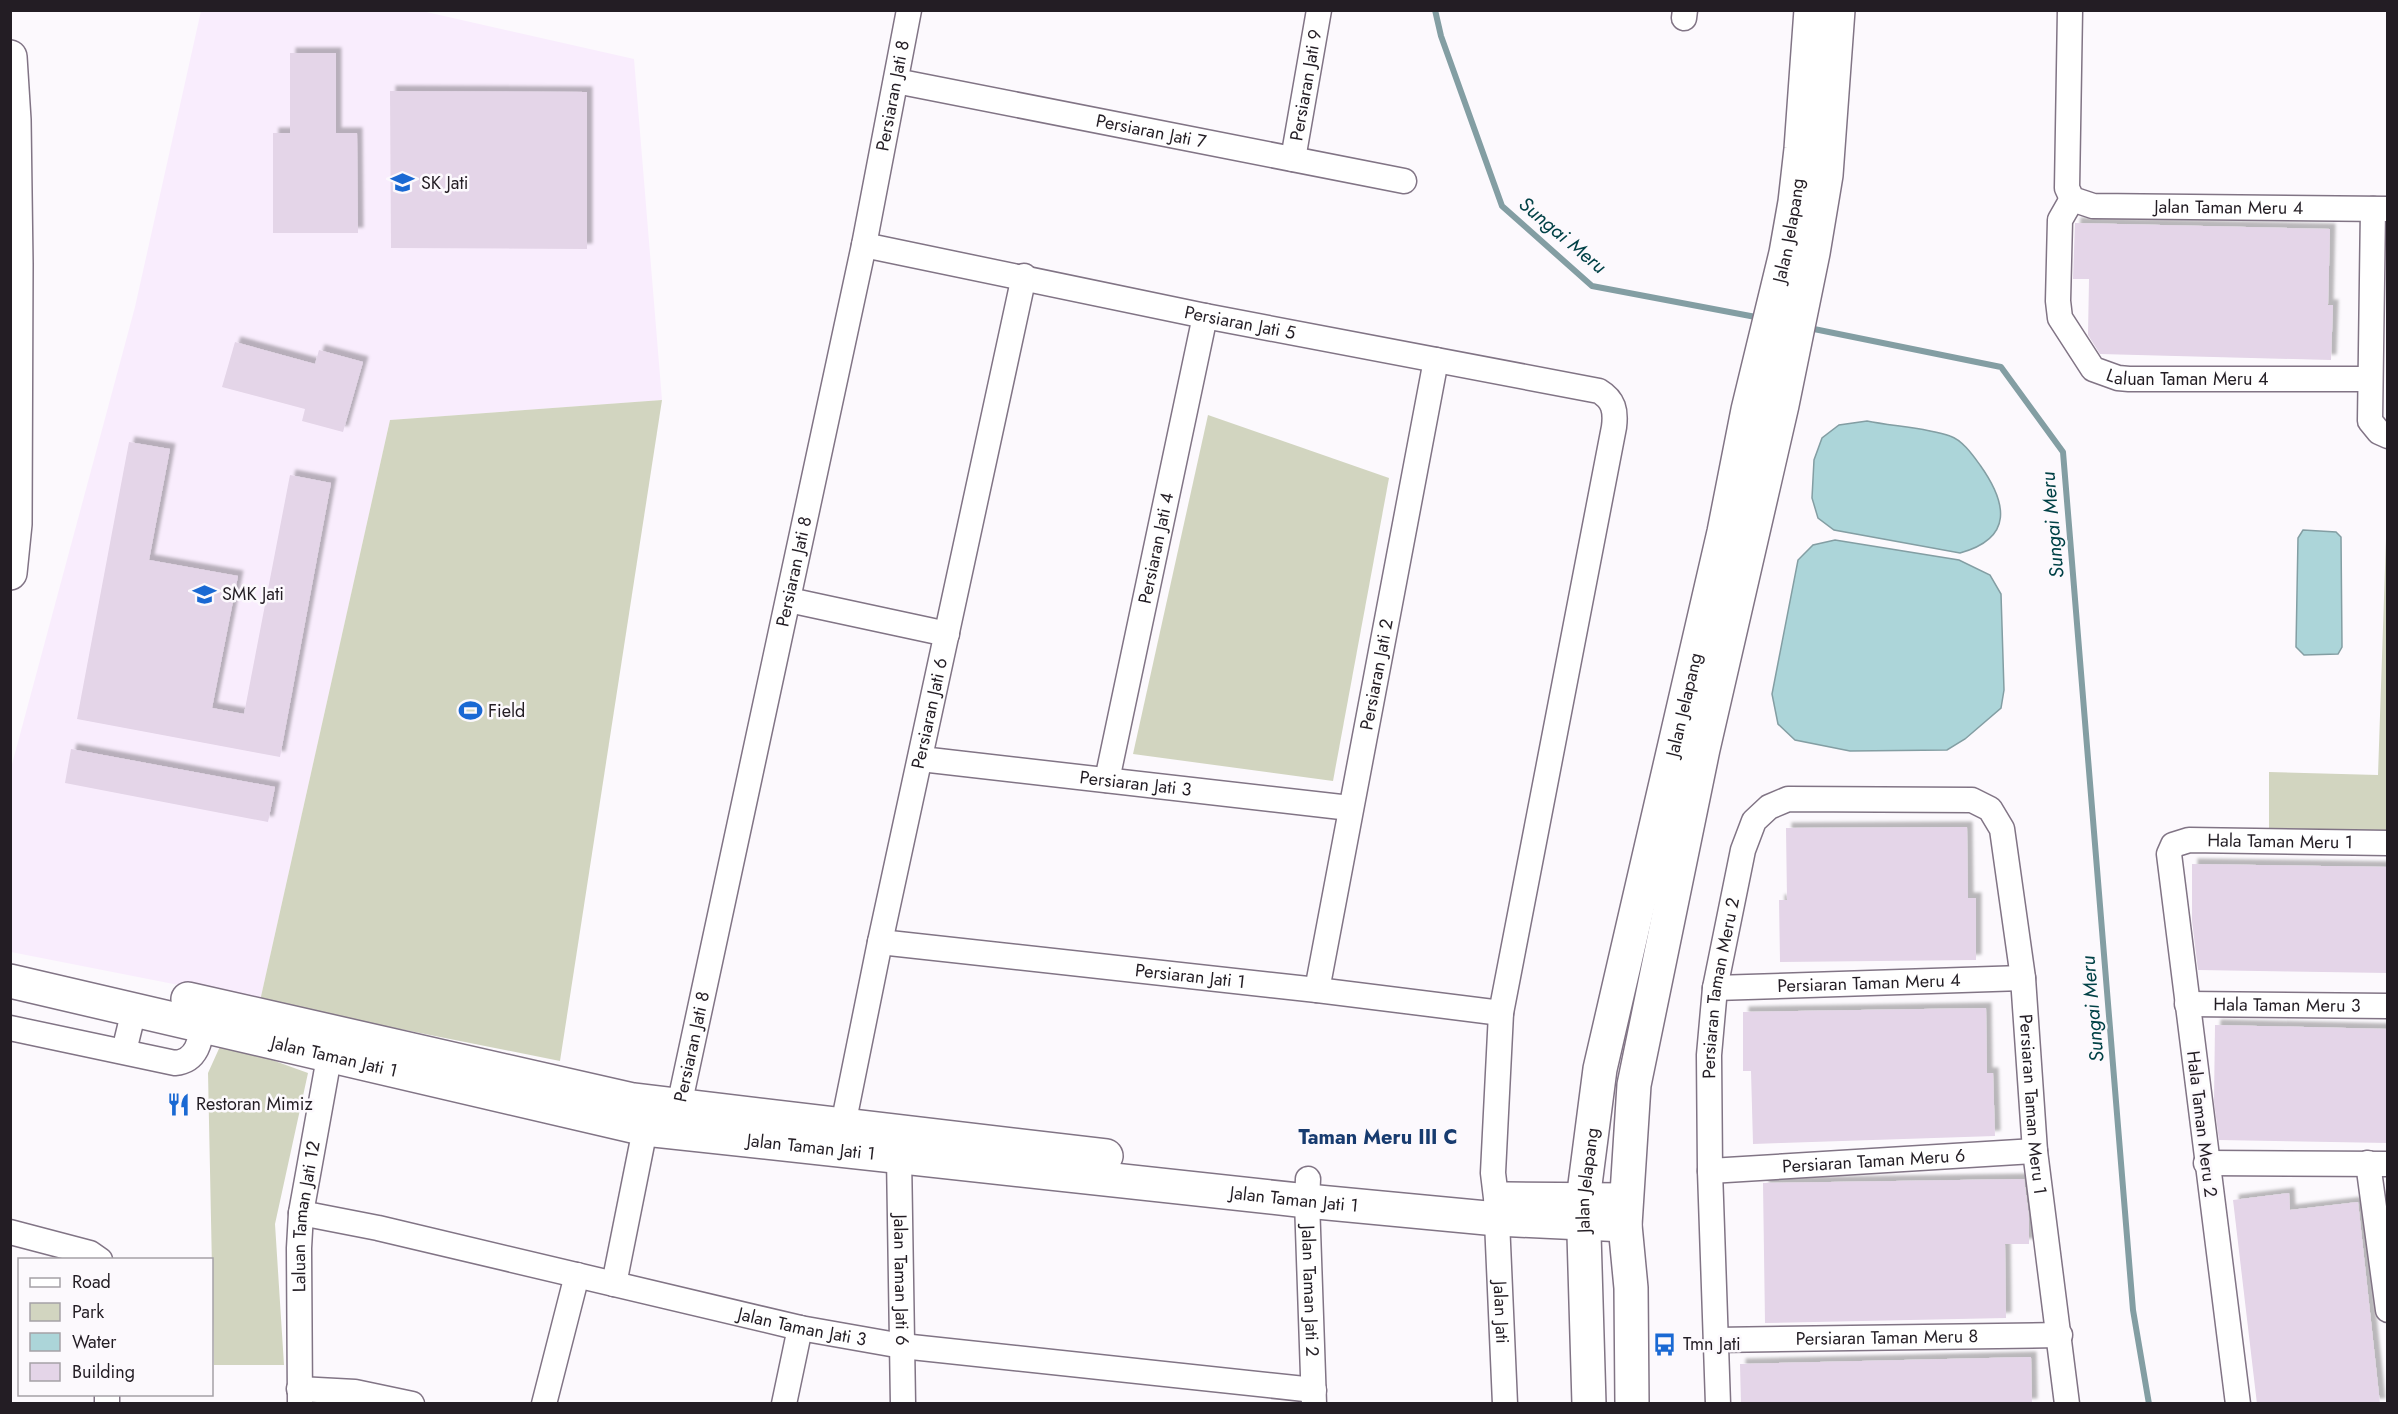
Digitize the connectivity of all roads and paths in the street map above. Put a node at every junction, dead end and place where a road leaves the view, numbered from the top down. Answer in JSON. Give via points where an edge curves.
{"nodes":[{"id":1,"x":909,"y":10,"type":"edge"},
{"id":2,"x":1319,"y":10,"type":"edge"},
{"id":3,"x":1811,"y":10,"type":"edge"},
{"id":4,"x":1838,"y":10,"type":"edge"},
{"id":5,"x":2070,"y":10,"type":"edge"},
{"id":6,"x":10,"y":57,"type":"edge"},
{"id":7,"x":896,"y":81,"type":"junction"},
{"id":8,"x":1293,"y":159,"type":"junction"},
{"id":9,"x":1404,"y":181,"type":"dead end"},
{"id":10,"x":2073,"y":199,"type":"junction"},
{"id":11,"x":2380,"y":209,"type":"edge"},
{"id":12,"x":864,"y":245,"type":"junction"},
{"id":13,"x":1799,"y":253,"type":"junction"},
{"id":14,"x":1024,"y":276,"type":"junction"},
{"id":15,"x":1205,"y":316,"type":"junction"},
{"id":16,"x":1436,"y":360,"type":"junction"},
{"id":17,"x":2370,"y":379,"type":"junction"},
{"id":18,"x":1612,"y":403,"type":"joint"},
{"id":19,"x":2383,"y":434,"type":"edge"},
{"id":20,"x":13,"y":523,"type":"edge"},
{"id":21,"x":10,"y":573,"type":"edge"},
{"id":22,"x":789,"y":600,"type":"junction"},
{"id":23,"x":947,"y":634,"type":"junction"},
{"id":24,"x":921,"y":759,"type":"junction"},
{"id":25,"x":1107,"y":780,"type":"junction"},
{"id":26,"x":1350,"y":808,"type":"junction"},
{"id":27,"x":1990,"y":809,"type":"joint"},
{"id":28,"x":2388,"y":843,"type":"edge"},
{"id":29,"x":2173,"y":845,"type":"joint"},
{"id":30,"x":880,"y":942,"type":"junction"},
{"id":31,"x":10,"y":958,"type":"edge"},
{"id":32,"x":2023,"y":978,"type":"junction"},
{"id":33,"x":10,"y":981,"type":"edge"},
{"id":34,"x":1715,"y":988,"type":"junction"},
{"id":35,"x":1317,"y":990,"type":"junction"},
{"id":36,"x":2187,"y":1004,"type":"junction"},
{"id":37,"x":2388,"y":1006,"type":"edge"},
{"id":38,"x":135,"y":1010,"type":"junction"},
{"id":39,"x":1501,"y":1012,"type":"junction"},
{"id":40,"x":204,"y":1014,"type":"junction"},
{"id":41,"x":10,"y":1028,"type":"edge"},
{"id":42,"x":331,"y":1045,"type":"junction"},
{"id":43,"x":124,"y":1052,"type":"junction"},
{"id":44,"x":666,"y":1121,"type":"junction"},
{"id":45,"x":840,"y":1137,"type":"junction"},
{"id":46,"x":2035,"y":1151,"type":"junction"},
{"id":47,"x":899,"y":1156,"type":"junction"},
{"id":48,"x":2206,"y":1163,"type":"junction"},
{"id":49,"x":2378,"y":1163,"type":"edge"},
{"id":50,"x":1710,"y":1171,"type":"junction"},
{"id":51,"x":1307,"y":1190,"type":"junction"},
{"id":52,"x":1497,"y":1209,"type":"junction"},
{"id":53,"x":1584,"y":1212,"type":"junction"},
{"id":54,"x":1625,"y":1212,"type":"junction"},
{"id":55,"x":301,"y":1213,"type":"junction"},
{"id":56,"x":10,"y":1232,"type":"edge"},
{"id":57,"x":97,"y":1258,"type":"edge"},
{"id":58,"x":577,"y":1275,"type":"junction"},
{"id":59,"x":614,"y":1284,"type":"junction"},
{"id":60,"x":2388,"y":1310,"type":"edge"},
{"id":61,"x":800,"y":1328,"type":"junction"},
{"id":62,"x":2060,"y":1335,"type":"junction"},
{"id":63,"x":1716,"y":1340,"type":"junction"},
{"id":64,"x":902,"y":1346,"type":"junction"},
{"id":65,"x":299,"y":1396,"type":"edge"},
{"id":66,"x":1314,"y":1397,"type":"edge"},
{"id":67,"x":412,"y":1404,"type":"edge"},
{"id":68,"x":544,"y":1404,"type":"edge"},
{"id":69,"x":784,"y":1404,"type":"edge"},
{"id":70,"x":903,"y":1404,"type":"edge"},
{"id":71,"x":1505,"y":1404,"type":"edge"},
{"id":72,"x":1589,"y":1404,"type":"edge"},
{"id":73,"x":1632,"y":1404,"type":"edge"},
{"id":74,"x":1718,"y":1404,"type":"edge"},
{"id":75,"x":2067,"y":1404,"type":"edge"},
{"id":76,"x":2238,"y":1404,"type":"edge"}],
"edges":[{"from":1,"to":7,"type":"street","name":"Persiaran Jati 8"},
{"from":2,"to":8,"type":"street","name":"Persiaran Jati 9"},
{"from":3,"to":13,"type":"street","name":"Jalan Jelapang","via":[[1795,202]]},
{"from":4,"to":13,"type":"street","name":"Jalan Jelapang","via":[[1826,175]]},
{"from":5,"to":10,"type":"street","via":[[2067,188]]},
{"from":6,"to":20,"type":"street","via":[[16,264]]},
{"from":7,"to":8,"type":"street","name":"Persiaran Jati 7"},
{"from":7,"to":12,"type":"street","name":"Persiaran Jati 8"},
{"from":8,"to":9,"type":"street","name":"Persiaran Jati 7"},
{"from":10,"to":11,"type":"street","name":"Jalan Taman Meru 4","via":[[2093,206]]},
{"from":10,"to":17,"type":"street","name":"Laluan Taman Meru 4","via":[[2060,220],[2058,301],[2064,324],[2093,369],[2129,379]]},
{"from":11,"to":17,"type":"street"},
{"from":12,"to":14,"type":"street","name":"Persiaran Jati 5"},
{"from":12,"to":22,"type":"street","name":"Persiaran Jati 8"},
{"from":13,"to":53,"type":"street","name":"Jalan Jelapang","via":[[1748,410],[1724,532],[1600,1070]]},
{"from":13,"to":54,"type":"street","name":"Jalan Jelapang","via":[[1782,405],[1703,749],[1634,1086]]},
{"from":14,"to":15,"type":"street","name":"Persiaran Jati 5"},
{"from":14,"to":23,"type":"street","name":"Persiaran Jati 6"},
{"from":15,"to":16,"type":"street","name":"Persiaran Jati 5"},
{"from":15,"to":25,"type":"street","name":"Persiaran Jati 4"},
{"from":16,"to":18,"type":"street","name":"Persiaran Jati 5","via":[[1599,392]]},
{"from":16,"to":26,"type":"street","name":"Persiaran Jati 2"},
{"from":17,"to":19,"type":"street","via":[[2370,421]]},
{"from":18,"to":39,"type":"street","name":"Jalan Jati","via":[[1614,427]]},
{"from":20,"to":21,"type":"street"},
{"from":22,"to":23,"type":"street"},
{"from":22,"to":44,"type":"street","name":"Persiaran Jati 8"},
{"from":23,"to":24,"type":"street","name":"Persiaran Jati 6"},
{"from":24,"to":25,"type":"street","name":"Persiaran Jati 3"},
{"from":24,"to":30,"type":"street","name":"Persiaran Jati 6"},
{"from":25,"to":26,"type":"street","name":"Persiaran Jati 3"},
{"from":26,"to":35,"type":"street","name":"Persiaran Jati 2"},
{"from":27,"to":32,"type":"street","name":"Persiaran Taman Meru 1","via":[[2002,829]]},
{"from":27,"to":34,"type":"street","name":"Persiaran Taman Meru 2","via":[[1972,800],[1788,799],[1769,807],[1754,820],[1743,850]]},
{"from":28,"to":29,"type":"street","name":"Hala Taman Meru 1","via":[[2189,840]]},
{"from":29,"to":36,"type":"street","name":"Hala Taman Meru 2","via":[[2168,858]]},
{"from":30,"to":35,"type":"street","name":"Persiaran Jati 1"},
{"from":30,"to":45,"type":"street","name":"Persiaran Jati 6"},
{"from":31,"to":40,"type":"street","name":"Jalan Taman Jati 1"},
{"from":32,"to":34,"type":"street","name":"Persiaran Taman Meru 4"},
{"from":32,"to":46,"type":"street","name":"Persiaran Taman Meru 1"},
{"from":33,"to":38,"type":"street","name":"Jalan Taman Jati 1"},
{"from":34,"to":50,"type":"street","name":"Persiaran Taman Meru 2","via":[[1709,1055]]},
{"from":35,"to":39,"type":"street","name":"Persiaran Jati 1"},
{"from":36,"to":37,"type":"street","name":"Hala Taman Meru 3"},
{"from":36,"to":48,"type":"street","name":"Hala Taman Meru 2"},
{"from":38,"to":40,"type":"street","name":"Jalan Taman Jati 1"},
{"from":38,"to":43,"type":"street"},
{"from":39,"to":52,"type":"street","name":"Jalan Jati","via":[[1493,1173]]},
{"from":40,"to":42,"type":"street","name":"Jalan Taman Jati 1"},
{"from":40,"to":43,"type":"street","via":[[196,1052],[184,1062]]},
{"from":41,"to":43,"type":"street"},
{"from":42,"to":44,"type":"street","name":"Jalan Taman Jati 1"},
{"from":42,"to":44,"type":"street","name":"Jalan Taman Jati 1","via":[[633,1100]]},
{"from":42,"to":55,"type":"street","name":"Laluan Taman Jati 12"},
{"from":44,"to":45,"type":"street","name":"Jalan Taman Jati 1"},
{"from":44,"to":59,"type":"street","name":"Persiaran Jati 8"},
{"from":45,"to":47,"type":"street","name":"Jalan Taman Jati 1"},
{"from":45,"to":51,"type":"street","name":"Jalan Taman Jati 1"},
{"from":46,"to":50,"type":"street","name":"Persiaran Taman Meru 6"},
{"from":46,"to":62,"type":"street","name":"Persiaran Taman Meru 1"},
{"from":47,"to":51,"type":"street","name":"Jalan Taman Jati 1"},
{"from":47,"to":64,"type":"street","name":"Jalan Taman Jati 6"},
{"from":48,"to":49,"type":"street"},
{"from":48,"to":76,"type":"street","name":"Hala Taman Meru 2"},
{"from":49,"to":60,"type":"street"},
{"from":50,"to":63,"type":"street","name":"Persiaran Taman Meru 2"},
{"from":51,"to":52,"type":"street","name":"Jalan Taman Jati 1"},
{"from":51,"to":66,"type":"street","name":"Jalan Taman Jati 2"},
{"from":52,"to":53,"type":"street","name":"Jalan Taman Jati 1"},
{"from":52,"to":71,"type":"street","name":"Jalan Jati"},
{"from":53,"to":54,"type":"street","name":"Jalan Taman Jati 1"},
{"from":53,"to":72,"type":"street","name":"Jalan Jelapang"},
{"from":54,"to":73,"type":"street","name":"Jalan Jelapang","via":[[1631,1288]]},
{"from":55,"to":58,"type":"street","name":"Jalan Taman Jati 3"},
{"from":55,"to":65,"type":"street","name":"Laluan Taman Jati 12"},
{"from":56,"to":57,"type":"street"},
{"from":58,"to":59,"type":"street","name":"Jalan Taman Jati 3"},
{"from":58,"to":68,"type":"street"},
{"from":59,"to":61,"type":"street","name":"Jalan Taman Jati 3"},
{"from":61,"to":64,"type":"street","name":"Jalan Taman Jati 3"},
{"from":61,"to":69,"type":"street"},
{"from":62,"to":63,"type":"street","name":"Persiaran Taman Meru 8"},
{"from":62,"to":75,"type":"street","name":"Persiaran Taman Meru 1"},
{"from":63,"to":74,"type":"street","name":"Persiaran Taman Meru 2"},
{"from":64,"to":66,"type":"street","name":"Jalan Taman Jati 3"},
{"from":64,"to":70,"type":"street","name":"Jalan Taman Jati 6"},
{"from":65,"to":67,"type":"street","via":[[355,1392]]}]}
